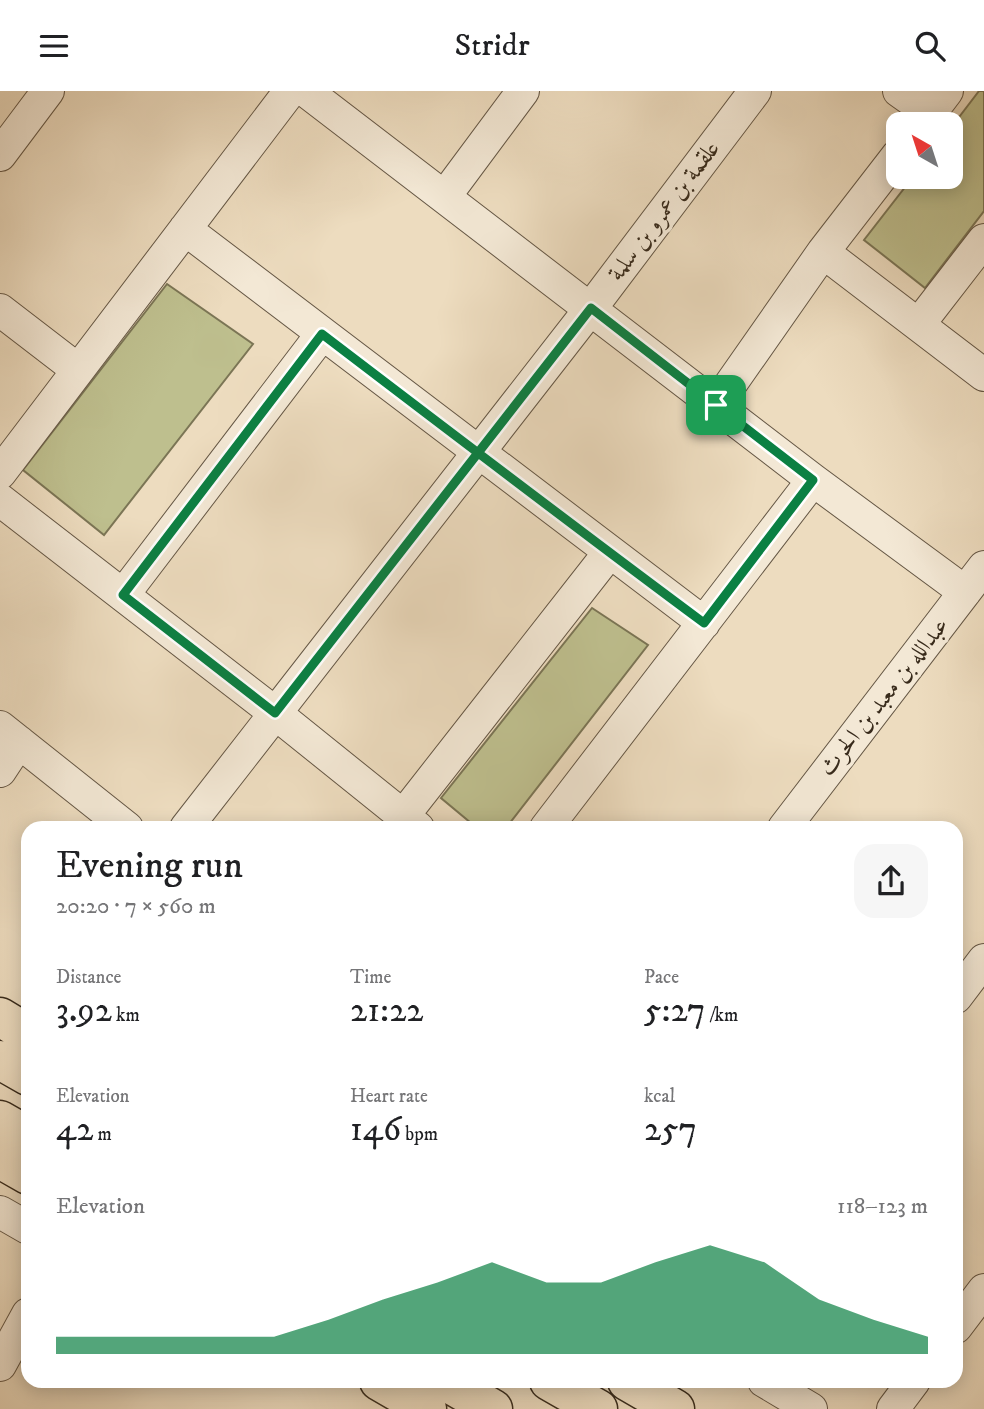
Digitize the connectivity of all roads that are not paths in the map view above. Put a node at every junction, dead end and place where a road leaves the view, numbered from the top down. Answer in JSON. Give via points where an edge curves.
{"nodes":[{"id":1,"x":47,"y":91,"type":"edge"},
{"id":2,"x":290,"y":91,"type":"edge"},
{"id":3,"x":306,"y":91,"type":"edge"},
{"id":4,"x":523,"y":91,"type":"edge"},
{"id":5,"x":755,"y":91,"type":"edge"},
{"id":6,"x":900,"y":91,"type":"edge"},
{"id":7,"x":933,"y":109,"type":"edge"},
{"id":8,"x":0,"y":155,"type":"edge"},
{"id":9,"x":886,"y":171,"type":"edge"},
{"id":10,"x":445,"y":196,"type":"junction"},
{"id":11,"x":185,"y":229,"type":"junction"},
{"id":12,"x":984,"y":240,"type":"edge"},
{"id":13,"x":823,"y":252,"type":"junction"},
{"id":14,"x":591,"y":308,"type":"junction"},
{"id":15,"x":0,"y":310,"type":"edge"},
{"id":16,"x":919,"y":324,"type":"junction"},
{"id":17,"x":322,"y":334,"type":"junction"},
{"id":18,"x":78,"y":370,"type":"junction"},
{"id":19,"x":984,"y":375,"type":"edge"},
{"id":20,"x":716,"y":405,"type":"junction"},
{"id":21,"x":478,"y":453,"type":"junction"},
{"id":22,"x":0,"y":473,"type":"edge"},
{"id":23,"x":813,"y":480,"type":"junction"},
{"id":24,"x":0,"y":500,"type":"edge"},
{"id":25,"x":610,"y":553,"type":"junction"},
{"id":26,"x":984,"y":567,"type":"edge"},
{"id":27,"x":965,"y":592,"type":"junction"},
{"id":28,"x":123,"y":595,"type":"junction"},
{"id":29,"x":704,"y":623,"type":"junction"},
{"id":30,"x":275,"y":713,"type":"junction"},
{"id":31,"x":10,"y":735,"type":"edge"},
{"id":32,"x":0,"y":771,"type":"edge"},
{"id":33,"x":118,"y":821,"type":"edge"},
{"id":34,"x":191,"y":821,"type":"edge"},
{"id":35,"x":410,"y":821,"type":"edge"},
{"id":36,"x":412,"y":821,"type":"edge"},
{"id":37,"x":550,"y":821,"type":"edge"},
{"id":38,"x":789,"y":821,"type":"edge"},
{"id":39,"x":984,"y":960,"type":"edge"},
{"id":40,"x":963,"y":988,"type":"edge"},
{"id":41,"x":0,"y":1017,"type":"edge"},
{"id":42,"x":21,"y":1030,"type":"edge"},
{"id":43,"x":0,"y":1060,"type":"edge"},
{"id":44,"x":21,"y":1072,"type":"edge"},
{"id":45,"x":0,"y":1120,"type":"edge"},
{"id":46,"x":21,"y":1132,"type":"edge"},
{"id":47,"x":0,"y":1159,"type":"edge"},
{"id":48,"x":21,"y":1171,"type":"edge"},
{"id":49,"x":0,"y":1212,"type":"edge"},
{"id":50,"x":21,"y":1224,"type":"edge"},
{"id":51,"x":984,"y":1290,"type":"edge"},
{"id":52,"x":963,"y":1318,"type":"edge"},
{"id":53,"x":21,"y":1327,"type":"edge"},
{"id":54,"x":0,"y":1365,"type":"edge"},
{"id":55,"x":391,"y":1388,"type":"edge"},
{"id":56,"x":457,"y":1388,"type":"edge"},
{"id":57,"x":561,"y":1388,"type":"edge"},
{"id":58,"x":639,"y":1388,"type":"edge"},
{"id":59,"x":776,"y":1388,"type":"edge"},
{"id":60,"x":909,"y":1388,"type":"edge"},
{"id":61,"x":427,"y":1409,"type":"edge"},
{"id":62,"x":493,"y":1409,"type":"edge"},
{"id":63,"x":598,"y":1409,"type":"edge"},
{"id":64,"x":675,"y":1409,"type":"edge"},
{"id":65,"x":811,"y":1409,"type":"edge"},
{"id":66,"x":893,"y":1409,"type":"edge"}],
"edges":[{"from":1,"to":8,"type":"street"},
{"from":2,"to":11,"type":"street"},
{"from":3,"to":10,"type":"street"},
{"from":4,"to":10,"type":"street"},
{"from":5,"to":14,"type":"street","name":"علقمة بن عمرو بن سلمة"},
{"from":6,"to":7,"type":"street"},
{"from":9,"to":13,"type":"street"},
{"from":10,"to":14,"type":"street"},
{"from":11,"to":17,"type":"street"},
{"from":11,"to":18,"type":"street"},
{"from":12,"to":16,"type":"street"},
{"from":13,"to":16,"type":"street"},
{"from":13,"to":20,"type":"street"},
{"from":14,"to":20,"type":"street"},
{"from":14,"to":21,"type":"street","name":"علقمة بن عمرو بن سلمة"},
{"from":15,"to":18,"type":"street"},
{"from":16,"to":19,"type":"street"},
{"from":17,"to":21,"type":"street"},
{"from":17,"to":28,"type":"street"},
{"from":18,"to":22,"type":"street"},
{"from":20,"to":23,"type":"street"},
{"from":21,"to":25,"type":"street"},
{"from":21,"to":30,"type":"street","name":"علقمة بن عمرو بن سلمة"},
{"from":23,"to":27,"type":"street"},
{"from":23,"to":29,"type":"street"},
{"from":24,"to":28,"type":"street"},
{"from":25,"to":29,"type":"street"},
{"from":25,"to":36,"type":"street"},
{"from":26,"to":27,"type":"street","name":"عبدالله بن معبد بن الحرث"},
{"from":27,"to":38,"type":"street","name":"عبدالله بن معبد بن الحرث"},
{"from":28,"to":30,"type":"street"},
{"from":29,"to":37,"type":"street"},
{"from":30,"to":34,"type":"street","name":"علقمة بن عمرو بن سلمة"},
{"from":30,"to":35,"type":"street"},
{"from":31,"to":32,"type":"street"},
{"from":31,"to":33,"type":"street"},
{"from":39,"to":40,"type":"street"},
{"from":41,"to":42,"type":"main road"},
{"from":43,"to":44,"type":"main road"},
{"from":45,"to":46,"type":"main road"},
{"from":47,"to":48,"type":"main road"},
{"from":49,"to":50,"type":"street"},
{"from":51,"to":52,"type":"street"},
{"from":53,"to":54,"type":"street"},
{"from":55,"to":61,"type":"main road"},
{"from":56,"to":62,"type":"main road"},
{"from":57,"to":63,"type":"main road"},
{"from":58,"to":64,"type":"main road"},
{"from":59,"to":65,"type":"street"},
{"from":60,"to":66,"type":"street"}]}
